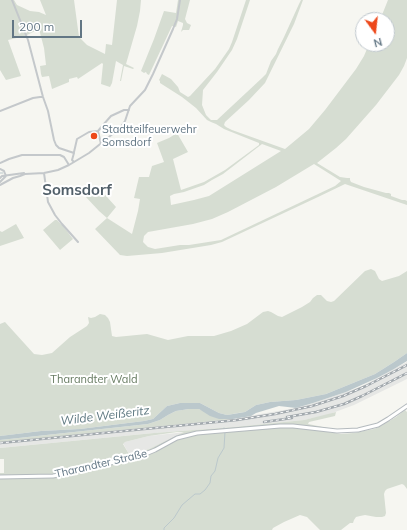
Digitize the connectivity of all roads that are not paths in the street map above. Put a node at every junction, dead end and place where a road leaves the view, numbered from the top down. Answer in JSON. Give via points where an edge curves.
{"nodes":[{"id":1,"x":12,"y":0,"type":"edge"},
{"id":2,"x":180,"y":0,"type":"edge"},
{"id":3,"x":43,"y":97,"type":"junction"},
{"id":4,"x":129,"y":110,"type":"junction"},
{"id":5,"x":0,"y":111,"type":"edge"},
{"id":6,"x":98,"y":131,"type":"junction"},
{"id":7,"x":101,"y":144,"type":"junction"},
{"id":8,"x":74,"y":153,"type":"junction"},
{"id":9,"x":74,"y":162,"type":"junction"},
{"id":10,"x":0,"y":163,"type":"edge"},
{"id":11,"x":69,"y":165,"type":"junction"},
{"id":12,"x":0,"y":169,"type":"edge"},
{"id":13,"x":24,"y":173,"type":"dead end"},
{"id":14,"x":44,"y":173,"type":"junction"},
{"id":15,"x":6,"y":176,"type":"junction"},
{"id":16,"x":0,"y":178,"type":"edge"},
{"id":17,"x":0,"y":182,"type":"edge"},
{"id":18,"x":0,"y":185,"type":"edge"},
{"id":19,"x":78,"y":242,"type":"dead end"},
{"id":20,"x":407,"y":406,"type":"edge"},
{"id":21,"x":0,"y":477,"type":"edge"}],
"edges":[{"from":1,"to":3,"type":"street","via":[[28,40]]},
{"from":2,"to":4,"type":"street","via":[[175,25],[154,74]]},
{"from":3,"to":5,"type":"street"},
{"from":3,"to":8,"type":"street","via":[[56,145]]},
{"from":4,"to":6,"type":"street","via":[[112,116]]},
{"from":4,"to":7,"type":"street","via":[[123,125]]},
{"from":6,"to":7,"type":"street"},
{"from":6,"to":8,"type":"street","via":[[89,132],[77,139]]},
{"from":7,"to":9,"type":"street"},
{"from":8,"to":9,"type":"street"},
{"from":9,"to":11,"type":"street"},
{"from":10,"to":11,"type":"street","via":[[22,154],[60,155]]},
{"from":11,"to":14,"type":"street"},
{"from":12,"to":15,"type":"street"},
{"from":13,"to":15,"type":"street"},
{"from":14,"to":18,"type":"street","via":[[25,174]]},
{"from":14,"to":19,"type":"street","via":[[48,202],[54,215]]},
{"from":15,"to":16,"type":"street"},
{"from":15,"to":17,"type":"street"},
{"from":20,"to":21,"type":"main road","name":"Tharandter Straße","via":[[378,425],[358,430],[337,431],[280,426],[197,433],[177,438],[143,455],[63,475]]}]}
